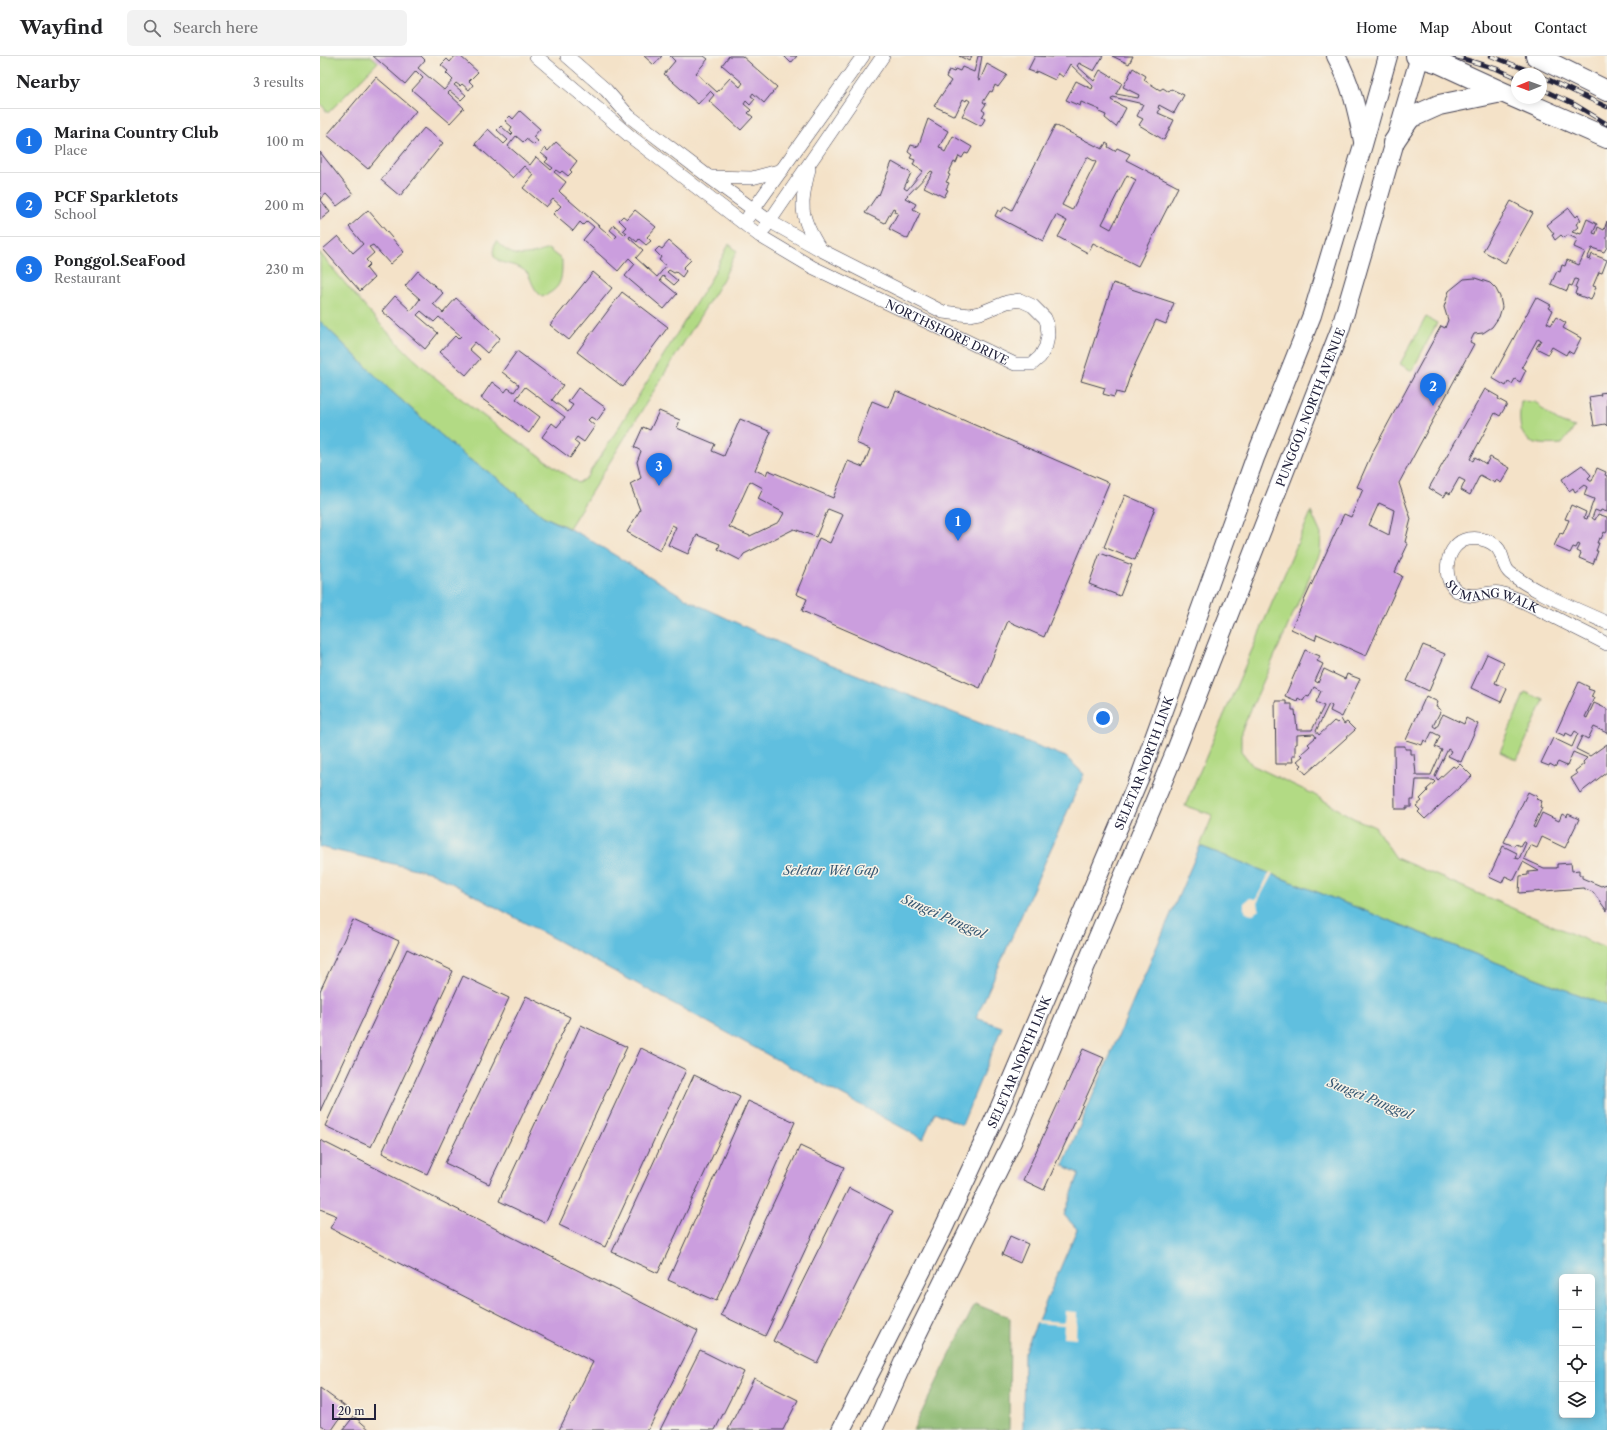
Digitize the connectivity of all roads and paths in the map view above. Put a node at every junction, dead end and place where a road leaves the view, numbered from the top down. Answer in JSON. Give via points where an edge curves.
{"nodes":[{"id":1,"x":536,"y":56,"type":"edge"},
{"id":2,"x":567,"y":56,"type":"edge"},
{"id":3,"x":863,"y":56,"type":"edge"},
{"id":4,"x":884,"y":56,"type":"edge"},
{"id":5,"x":1336,"y":56,"type":"edge"},
{"id":6,"x":1388,"y":56,"type":"edge"},
{"id":7,"x":1419,"y":56,"type":"edge"},
{"id":8,"x":1536,"y":56,"type":"edge"},
{"id":9,"x":1607,"y":91,"type":"edge"},
{"id":10,"x":1502,"y":92,"type":"junction"},
{"id":11,"x":630,"y":116,"type":"junction"},
{"id":12,"x":622,"y":128,"type":"junction"},
{"id":13,"x":1607,"y":138,"type":"edge"},
{"id":14,"x":1393,"y":143,"type":"junction"},
{"id":15,"x":1363,"y":145,"type":"junction"},
{"id":16,"x":810,"y":162,"type":"junction"},
{"id":17,"x":782,"y":170,"type":"junction"},
{"id":18,"x":709,"y":177,"type":"junction"},
{"id":19,"x":753,"y":210,"type":"junction"},
{"id":20,"x":769,"y":221,"type":"junction"},
{"id":21,"x":742,"y":224,"type":"junction"},
{"id":22,"x":760,"y":236,"type":"junction"},
{"id":23,"x":821,"y":250,"type":"junction"},
{"id":24,"x":1607,"y":623,"type":"edge"},
{"id":25,"x":1607,"y":644,"type":"edge"},
{"id":26,"x":1176,"y":750,"type":"joint"},
{"id":27,"x":841,"y":1430,"type":"edge"},
{"id":28,"x":873,"y":1430,"type":"edge"}],
"edges":[{"from":1,"to":12,"type":"street","name":"NORTHSHORE DRIVE"},
{"from":2,"to":11,"type":"street","name":"NORTHSHORE DRIVE","via":[[606,90]]},
{"from":3,"to":17,"type":"street"},
{"from":4,"to":16,"type":"street"},
{"from":5,"to":15,"type":"main road","via":[[1355,98]]},
{"from":6,"to":15,"type":"main road"},
{"from":7,"to":10,"type":"main road"},
{"from":7,"to":14,"type":"main road","name":"PUNGGOL NORTH AVENUE"},
{"from":8,"to":9,"type":"main road"},
{"from":10,"to":13,"type":"main road"},
{"from":10,"to":14,"type":"main road","via":[[1439,105],[1410,118]]},
{"from":11,"to":12,"type":"street"},
{"from":11,"to":18,"type":"street","name":"NORTHSHORE DRIVE"},
{"from":12,"to":21,"type":"street","name":"NORTHSHORE DRIVE"},
{"from":14,"to":26,"type":"main road","name":"PUNGGOL NORTH AVENUE","via":[[1340,330]]},
{"from":15,"to":27,"type":"main road","name":"SELETAR NORTH LINK","via":[[1312,314],[1255,458],[1140,774],[999,1110],[943,1229]]},
{"from":16,"to":20,"type":"street"},
{"from":16,"to":23,"type":"street","via":[[802,213],[807,228]]},
{"from":17,"to":18,"type":"street","via":[[752,178]]},
{"from":17,"to":19,"type":"street"},
{"from":18,"to":19,"type":"street","name":"NORTHSHORE DRIVE"},
{"from":19,"to":20,"type":"street","name":"NORTHSHORE DRIVE"},
{"from":19,"to":21,"type":"street"},
{"from":20,"to":22,"type":"street"},
{"from":20,"to":23,"type":"street","name":"NORTHSHORE DRIVE"},
{"from":21,"to":22,"type":"street","name":"NORTHSHORE DRIVE"},
{"from":22,"to":23,"type":"street","name":"NORTHSHORE DRIVE","via":[[812,267],[1015,364],[1032,364],[1040,357],[1046,346],[1048,335],[1045,318],[1025,301],[1007,302],[969,315],[943,312]]},
{"from":24,"to":25,"type":"street","name":"SUMANG WALK","via":[[1527,585],[1508,572],[1497,547],[1488,541],[1477,538],[1465,540],[1455,547],[1449,556],[1446,569],[1451,584],[1458,592],[1479,596],[1498,592],[1517,598]]},
{"from":26,"to":28,"type":"main road","name":"SELETAR NORTH LINK","via":[[1013,1140],[903,1363]]}]}
